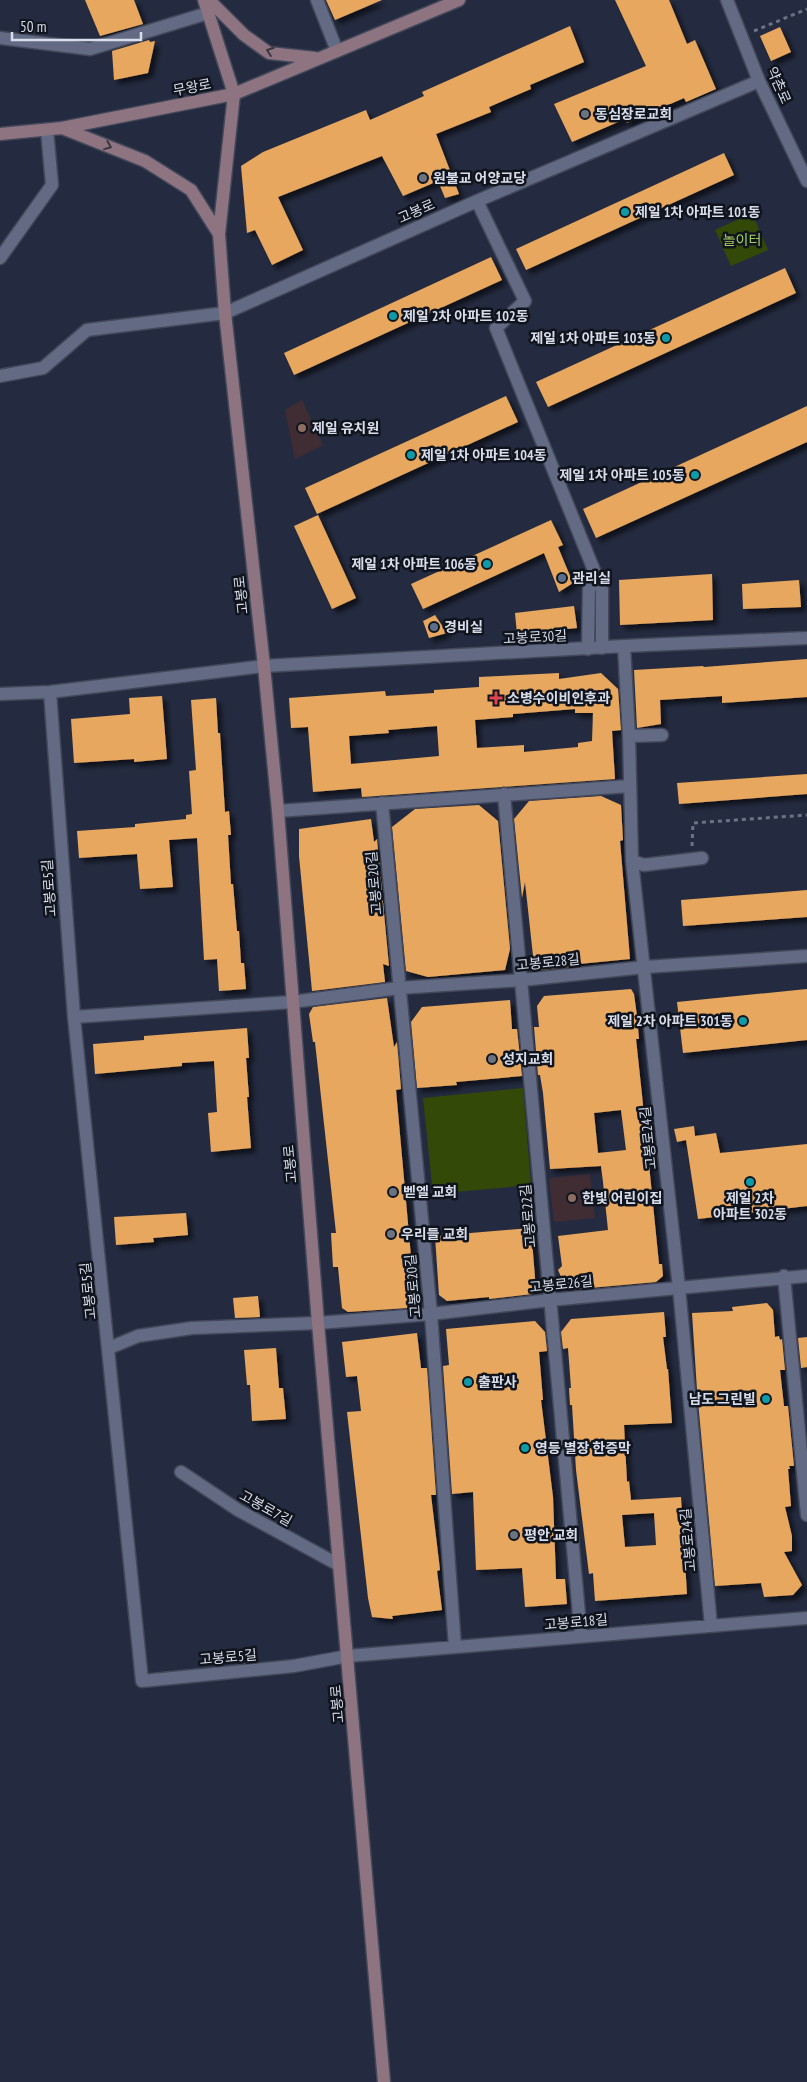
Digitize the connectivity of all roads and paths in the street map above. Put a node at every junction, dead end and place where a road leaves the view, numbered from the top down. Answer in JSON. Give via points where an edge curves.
{"nodes":[{"id":1,"x":204,"y":0,"type":"edge"},
{"id":2,"x":209,"y":0,"type":"edge"},
{"id":3,"x":317,"y":0,"type":"edge"},
{"id":4,"x":459,"y":0,"type":"edge"},
{"id":5,"x":727,"y":0,"type":"edge"},
{"id":6,"x":807,"y":9,"type":"edge"},
{"id":7,"x":208,"y":13,"type":"junction"},
{"id":8,"x":742,"y":37,"type":"junction"},
{"id":9,"x":0,"y":38,"type":"edge"},
{"id":10,"x":338,"y":51,"type":"junction"},
{"id":11,"x":317,"y":58,"type":"junction"},
{"id":12,"x":759,"y":81,"type":"junction"},
{"id":13,"x":234,"y":94,"type":"junction"},
{"id":14,"x":62,"y":128,"type":"junction"},
{"id":15,"x":46,"y":130,"type":"junction"},
{"id":16,"x":0,"y":134,"type":"edge"},
{"id":17,"x":807,"y":180,"type":"edge"},
{"id":18,"x":476,"y":201,"type":"junction"},
{"id":19,"x":219,"y":234,"type":"junction"},
{"id":20,"x":0,"y":258,"type":"edge"},
{"id":21,"x":225,"y":313,"type":"junction"},
{"id":22,"x":0,"y":376,"type":"edge"},
{"id":23,"x":596,"y":576,"type":"junction"},
{"id":24,"x":807,"y":638,"type":"edge"},
{"id":25,"x":624,"y":646,"type":"junction"},
{"id":26,"x":602,"y":648,"type":"junction"},
{"id":27,"x":588,"y":649,"type":"junction"},
{"id":28,"x":264,"y":666,"type":"junction"},
{"id":29,"x":50,"y":692,"type":"junction"},
{"id":30,"x":0,"y":694,"type":"edge"},
{"id":31,"x":662,"y":735,"type":"dead end"},
{"id":32,"x":629,"y":736,"type":"junction"},
{"id":33,"x":630,"y":786,"type":"junction"},
{"id":34,"x":504,"y":794,"type":"junction"},
{"id":35,"x":382,"y":803,"type":"junction"},
{"id":36,"x":278,"y":811,"type":"junction"},
{"id":37,"x":807,"y":815,"type":"edge"},
{"id":38,"x":697,"y":859,"type":"joint"},
{"id":39,"x":632,"y":861,"type":"junction"},
{"id":40,"x":807,"y":956,"type":"edge"},
{"id":41,"x":645,"y":967,"type":"junction"},
{"id":42,"x":522,"y":980,"type":"junction"},
{"id":43,"x":399,"y":988,"type":"junction"},
{"id":44,"x":292,"y":1002,"type":"junction"},
{"id":45,"x":74,"y":1017,"type":"junction"},
{"id":46,"x":784,"y":1276,"type":"junction"},
{"id":47,"x":807,"y":1276,"type":"edge"},
{"id":48,"x":680,"y":1288,"type":"junction"},
{"id":49,"x":550,"y":1300,"type":"junction"},
{"id":50,"x":431,"y":1314,"type":"junction"},
{"id":51,"x":318,"y":1323,"type":"junction"},
{"id":52,"x":109,"y":1348,"type":"junction"},
{"id":53,"x":181,"y":1472,"type":"dead end"},
{"id":54,"x":807,"y":1515,"type":"edge"},
{"id":55,"x":339,"y":1564,"type":"junction"},
{"id":56,"x":807,"y":1618,"type":"edge"},
{"id":57,"x":711,"y":1626,"type":"junction"},
{"id":58,"x":581,"y":1636,"type":"junction"},
{"id":59,"x":455,"y":1647,"type":"junction"},
{"id":60,"x":348,"y":1656,"type":"junction"},
{"id":61,"x":384,"y":2082,"type":"edge"}],
"edges":[{"from":1,"to":7,"type":"street","name":"고봉로"},
{"from":11,"to":2,"type":"street","one_way":true,"via":[[269,53],[244,35]]},
{"from":3,"to":10,"type":"street"},
{"from":4,"to":10,"type":"street","name":"무왕로"},
{"from":5,"to":8,"type":"street","name":"약촌로"},
{"from":6,"to":8,"type":"path"},
{"from":7,"to":9,"type":"street","via":[[90,49]]},
{"from":7,"to":13,"type":"street","name":"고봉로"},
{"from":8,"to":12,"type":"street","name":"약촌로"},
{"from":10,"to":11,"type":"street","name":"무왕로"},
{"from":11,"to":13,"type":"street","name":"무왕로"},
{"from":12,"to":17,"type":"street","name":"약촌로"},
{"from":12,"to":18,"type":"street","name":"고봉로"},
{"from":13,"to":14,"type":"street","name":"무왕로"},
{"from":13,"to":19,"type":"street","name":"고봉로"},
{"from":14,"to":15,"type":"street","name":"무왕로"},
{"from":14,"to":19,"type":"street","one_way":true,"via":[[145,161],[191,190]]},
{"from":15,"to":16,"type":"street","name":"무왕로"},
{"from":15,"to":20,"type":"street","via":[[52,184]]},
{"from":18,"to":21,"type":"street","name":"고봉로"},
{"from":18,"to":23,"type":"street","via":[[525,300],[496,328]]},
{"from":19,"to":21,"type":"street","name":"고봉로"},
{"from":21,"to":22,"type":"street","via":[[88,330],[42,368]]},
{"from":21,"to":28,"type":"street","name":"고봉로"},
{"from":23,"to":26,"type":"street","via":[[602,590]]},
{"from":23,"to":27,"type":"street","via":[[589,589]]},
{"from":24,"to":25,"type":"street","name":"고봉로30길"},
{"from":25,"to":26,"type":"street","name":"고봉로30길"},
{"from":25,"to":32,"type":"street","name":"고봉로24길"},
{"from":26,"to":27,"type":"street","name":"고봉로30길"},
{"from":27,"to":28,"type":"street","name":"고봉로30길"},
{"from":28,"to":29,"type":"street"},
{"from":28,"to":36,"type":"street","name":"고봉로"},
{"from":29,"to":30,"type":"street"},
{"from":29,"to":45,"type":"street","name":"고봉로5길"},
{"from":31,"to":32,"type":"street"},
{"from":32,"to":33,"type":"street","name":"고봉로24길"},
{"from":33,"to":34,"type":"street"},
{"from":33,"to":39,"type":"street","name":"고봉로24길"},
{"from":34,"to":35,"type":"street"},
{"from":34,"to":42,"type":"street","name":"고봉로22길"},
{"from":35,"to":36,"type":"street"},
{"from":35,"to":43,"type":"street","name":"고봉로20길"},
{"from":36,"to":44,"type":"street","name":"고봉로"},
{"from":37,"to":38,"type":"path","via":[[693,824]]},
{"from":38,"to":39,"type":"street","via":[[644,865]]},
{"from":39,"to":41,"type":"street","name":"고봉로24길"},
{"from":40,"to":41,"type":"street","name":"고봉로28길"},
{"from":41,"to":42,"type":"street","name":"고봉로28길"},
{"from":41,"to":48,"type":"street","name":"고봉로24길"},
{"from":42,"to":43,"type":"street","name":"고봉로28길"},
{"from":42,"to":49,"type":"street","name":"고봉로22길"},
{"from":43,"to":44,"type":"street","name":"고봉로28길"},
{"from":43,"to":50,"type":"street","name":"고봉로20길"},
{"from":44,"to":45,"type":"street"},
{"from":44,"to":51,"type":"street","name":"고봉로"},
{"from":45,"to":52,"type":"street","name":"고봉로5길"},
{"from":46,"to":47,"type":"street","name":"고봉로26길"},
{"from":46,"to":48,"type":"street","name":"고봉로26길"},
{"from":46,"to":54,"type":"street"},
{"from":48,"to":49,"type":"street","name":"고봉로26길"},
{"from":48,"to":57,"type":"street","name":"고봉로24길"},
{"from":49,"to":50,"type":"street","name":"고봉로26길"},
{"from":49,"to":58,"type":"street","name":"고봉로22길"},
{"from":50,"to":51,"type":"street","name":"고봉로26길"},
{"from":50,"to":59,"type":"street","name":"고봉로20길"},
{"from":51,"to":52,"type":"street","via":[[192,1328],[138,1336]]},
{"from":51,"to":55,"type":"street","name":"고봉로"},
{"from":52,"to":60,"type":"street","name":"고봉로5길","via":[[142,1681],[294,1666]]},
{"from":53,"to":55,"type":"street","name":"고봉로7길","via":[[238,1510]]},
{"from":55,"to":60,"type":"street","name":"고봉로"},
{"from":56,"to":57,"type":"street","name":"고봉로18길"},
{"from":57,"to":58,"type":"street","name":"고봉로18길"},
{"from":58,"to":59,"type":"street","name":"고봉로18길"},
{"from":59,"to":60,"type":"street","name":"고봉로18길"},
{"from":60,"to":61,"type":"street","name":"고봉로"}]}
